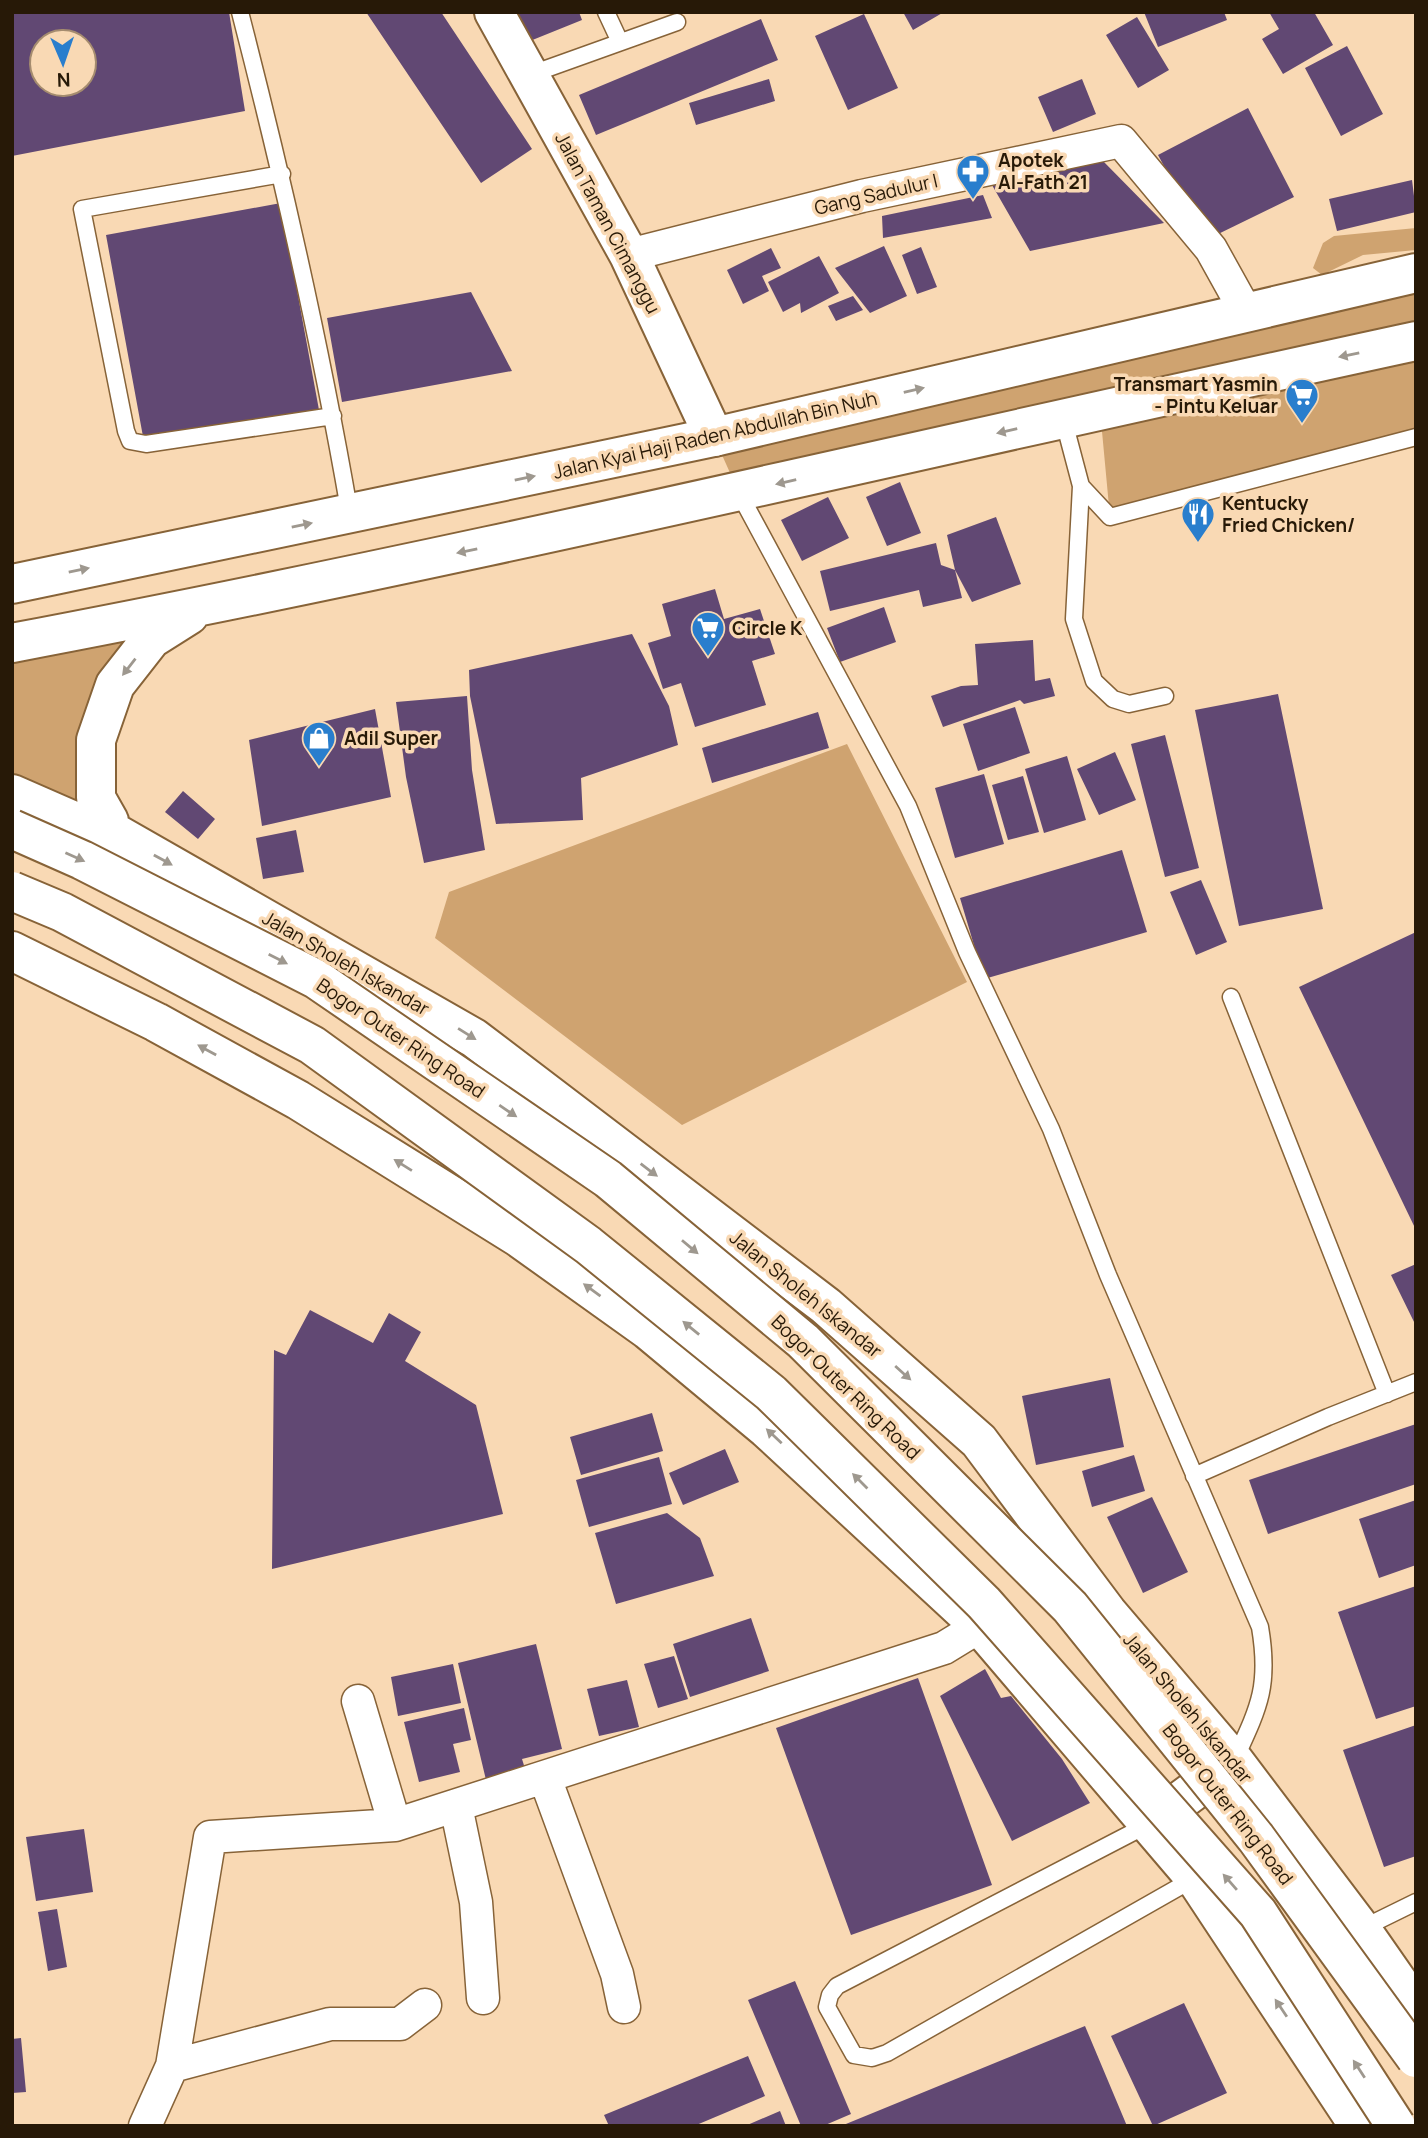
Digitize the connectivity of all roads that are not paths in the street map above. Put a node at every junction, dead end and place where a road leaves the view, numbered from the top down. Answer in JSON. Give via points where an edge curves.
{"nodes":[{"id":1,"x":240,"y":12,"type":"edge"},
{"id":2,"x":494,"y":12,"type":"edge"},
{"id":3,"x":606,"y":12,"type":"edge"},
{"id":4,"x":677,"y":22,"type":"dead end"},
{"id":5,"x":620,"y":42,"type":"junction"},
{"id":6,"x":529,"y":75,"type":"junction"},
{"id":7,"x":282,"y":174,"type":"junction"},
{"id":8,"x":629,"y":255,"type":"junction"},
{"id":9,"x":1416,"y":273,"type":"edge"},
{"id":10,"x":1246,"y":312,"type":"junction"},
{"id":11,"x":1416,"y":341,"type":"edge"},
{"id":12,"x":333,"y":416,"type":"junction"},
{"id":13,"x":1063,"y":418,"type":"junction"},
{"id":14,"x":714,"y":437,"type":"junction"},
{"id":15,"x":1416,"y":437,"type":"edge"},
{"id":16,"x":1081,"y":486,"type":"junction"},
{"id":17,"x":739,"y":493,"type":"junction"},
{"id":18,"x":350,"y":515,"type":"junction"},
{"id":19,"x":12,"y":584,"type":"edge"},
{"id":20,"x":199,"y":608,"type":"junction"},
{"id":21,"x":12,"y":643,"type":"edge"},
{"id":22,"x":1165,"y":696,"type":"dead end"},
{"id":23,"x":12,"y":794,"type":"edge"},
{"id":24,"x":12,"y":829,"type":"edge"},
{"id":25,"x":108,"y":829,"type":"junction"},
{"id":26,"x":12,"y":891,"type":"edge"},
{"id":27,"x":12,"y":951,"type":"edge"},
{"id":28,"x":1231,"y":997,"type":"dead end"},
{"id":29,"x":1416,"y":1382,"type":"edge"},
{"id":30,"x":1387,"y":1394,"type":"junction"},
{"id":31,"x":1194,"y":1476,"type":"junction"},
{"id":32,"x":980,"y":1626,"type":"junction"},
{"id":33,"x":358,"y":1701,"type":"dead end"},
{"id":34,"x":1234,"y":1761,"type":"junction"},
{"id":35,"x":545,"y":1778,"type":"junction"},
{"id":36,"x":456,"y":1805,"type":"junction"},
{"id":37,"x":1149,"y":1824,"type":"junction"},
{"id":38,"x":395,"y":1825,"type":"junction"},
{"id":39,"x":1195,"y":1878,"type":"junction"},
{"id":40,"x":1416,"y":1902,"type":"edge"},
{"id":41,"x":1361,"y":1929,"type":"junction"},
{"id":42,"x":483,"y":1998,"type":"dead end"},
{"id":43,"x":425,"y":2005,"type":"dead end"},
{"id":44,"x":624,"y":2007,"type":"dead end"},
{"id":45,"x":1416,"y":2008,"type":"edge"},
{"id":46,"x":1416,"y":2058,"type":"edge"},
{"id":47,"x":172,"y":2066,"type":"junction"},
{"id":48,"x":145,"y":2126,"type":"edge"},
{"id":49,"x":1359,"y":2126,"type":"edge"},
{"id":50,"x":1396,"y":2126,"type":"edge"}],
"edges":[{"from":1,"to":7,"type":"lane"},
{"from":2,"to":6,"type":"main road","name":"Jalan Taman Cimanggu"},
{"from":3,"to":5,"type":"lane"},
{"from":4,"to":5,"type":"lane"},
{"from":5,"to":6,"type":"lane"},
{"from":6,"to":8,"type":"main road","name":"Jalan Taman Cimanggu"},
{"from":7,"to":12,"type":"lane"},
{"from":7,"to":12,"type":"lane","via":[[82,209],[126,431],[130,441],[146,444]]},
{"from":8,"to":10,"type":"street","name":"Gang Sadulur I","via":[[862,195],[1121,141],[1211,249]]},
{"from":8,"to":14,"type":"main road","name":"Jalan Taman Cimanggu"},
{"from":9,"to":10,"type":"main road","name":"Jalan Kyai Haji Raden Abdullah Bin Nuh"},
{"from":14,"to":10,"type":"main road","name":"Jalan Kyai Haji Raden Abdullah Bin Nuh","one_way":true},
{"from":11,"to":13,"type":"main road","one_way":true},
{"from":12,"to":18,"type":"lane"},
{"from":13,"to":16,"type":"lane"},
{"from":13,"to":17,"type":"main road","one_way":true},
{"from":18,"to":14,"type":"main road","name":"Jalan Kyai Haji Raden Abdullah Bin Nuh","one_way":true},
{"from":15,"to":16,"type":"lane","via":[[1110,517]]},
{"from":16,"to":22,"type":"lane","via":[[1074,619],[1094,681],[1113,699],[1129,704]]},
{"from":17,"to":20,"type":"main road","one_way":true},
{"from":17,"to":31,"type":"lane","via":[[908,806],[967,952],[1051,1129]]},
{"from":19,"to":18,"type":"main road","name":"Jalan Kyai Haji Raden Abdullah Bin Nuh","one_way":true},
{"from":20,"to":21,"type":"main road"},
{"from":20,"to":25,"type":"main road","one_way":true,"via":[[151,639],[114,685],[96,740],[96,798]]},
{"from":23,"to":25,"type":"main road","name":"Jalan Sholeh Iskandar","via":[[92,829]]},
{"from":24,"to":46,"type":"main road","name":"Bogor Outer Ring Road","one_way":true,"bridge":true,"via":[[316,979],[608,1179],[803,1340],[1069,1607],[1256,1838]]},
{"from":25,"to":34,"type":"main road","name":"Jalan Sholeh Iskandar","one_way":true,"via":[[474,1038],[826,1306],[979,1441],[1107,1612]]},
{"from":50,"to":26,"type":"main road","one_way":true,"bridge":true,"via":[[1258,1913],[984,1603],[771,1393],[588,1245],[312,1045],[62,912]]},
{"from":32,"to":27,"type":"main road","one_way":true,"via":[[767,1429],[648,1330],[518,1237],[298,1100],[156,1022]]},
{"from":28,"to":30,"type":"lane"},
{"from":29,"to":30,"type":"lane"},
{"from":30,"to":31,"type":"lane"},
{"from":31,"to":34,"type":"lane","via":[[1259,1627],[1265,1659],[1260,1703]]},
{"from":32,"to":35,"type":"street","via":[[944,1648]]},
{"from":32,"to":37,"type":"main road"},
{"from":33,"to":38,"type":"street"},
{"from":34,"to":37,"type":"main road"},
{"from":34,"to":41,"type":"main road","name":"Jalan Sholeh Iskandar"},
{"from":35,"to":36,"type":"street"},
{"from":35,"to":44,"type":"street","via":[[617,1974]]},
{"from":36,"to":38,"type":"street"},
{"from":36,"to":42,"type":"street","via":[[476,1902]]},
{"from":37,"to":39,"type":"main road"},
{"from":37,"to":39,"type":"lane","via":[[837,1986],[827,2007],[854,2055],[872,2058],[887,2053]]},
{"from":38,"to":47,"type":"street","via":[[210,1837]]},
{"from":49,"to":39,"type":"main road","one_way":true},
{"from":40,"to":41,"type":"lane"},
{"from":41,"to":45,"type":"main road","name":"Jalan Sholeh Iskandar"},
{"from":43,"to":47,"type":"street","via":[[400,2024],[330,2024]]},
{"from":47,"to":48,"type":"street"}]}
